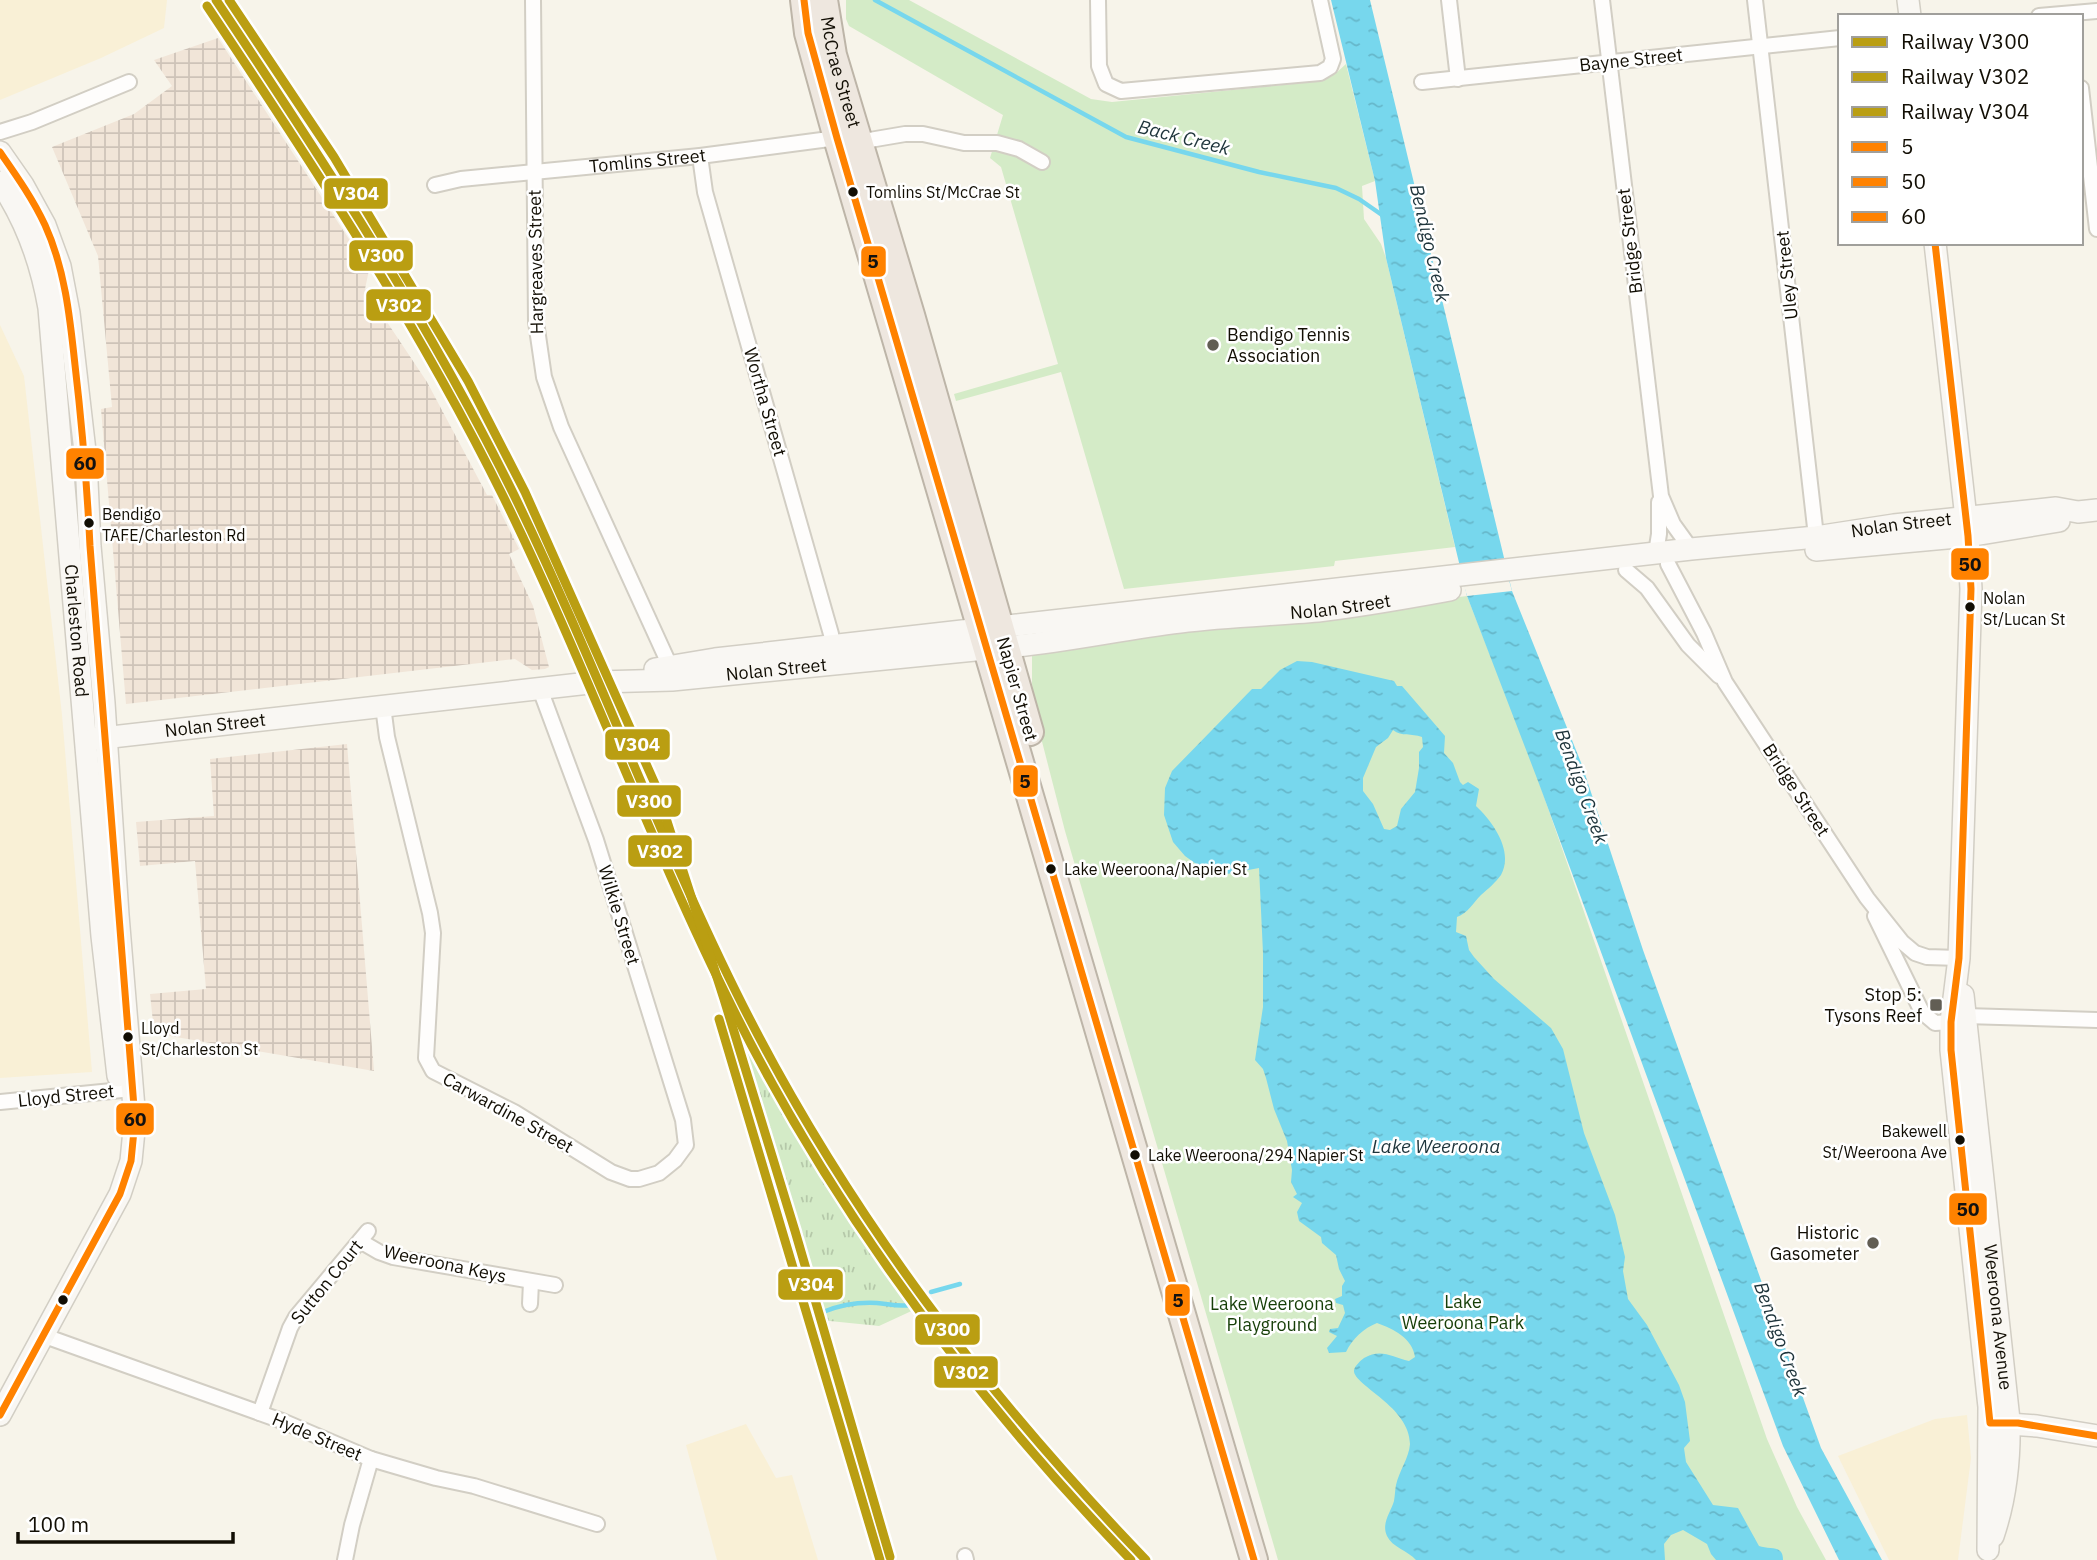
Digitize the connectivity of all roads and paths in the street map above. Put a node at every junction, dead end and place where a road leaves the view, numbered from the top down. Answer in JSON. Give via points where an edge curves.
{"nodes":[{"id":1,"x":533,"y":0,"type":"edge"},
{"id":2,"x":804,"y":0,"type":"edge"},
{"id":3,"x":824,"y":0,"type":"edge"},
{"id":4,"x":1098,"y":0,"type":"edge"},
{"id":5,"x":1320,"y":0,"type":"edge"},
{"id":6,"x":1449,"y":0,"type":"edge"},
{"id":7,"x":1602,"y":0,"type":"edge"},
{"id":8,"x":1755,"y":0,"type":"edge"},
{"id":9,"x":2097,"y":11,"type":"edge"},
{"id":10,"x":2079,"y":14,"type":"edge"},
{"id":11,"x":1838,"y":38,"type":"edge"},
{"id":12,"x":1760,"y":46,"type":"junction"},
{"id":13,"x":1609,"y":63,"type":"junction"},
{"id":14,"x":1458,"y":79,"type":"junction"},
{"id":15,"x":129,"y":82,"type":"dead end"},
{"id":16,"x":1422,"y":82,"type":"dead end"},
{"id":17,"x":2083,"y":106,"type":"edge"},
{"id":18,"x":0,"y":132,"type":"edge"},
{"id":19,"x":847,"y":140,"type":"junction"},
{"id":20,"x":0,"y":152,"type":"edge"},
{"id":21,"x":700,"y":156,"type":"junction"},
{"id":22,"x":1042,"y":162,"type":"dead end"},
{"id":23,"x":535,"y":171,"type":"junction"},
{"id":24,"x":0,"y":182,"type":"edge"},
{"id":25,"x":435,"y":185,"type":"dead end"},
{"id":26,"x":2097,"y":229,"type":"edge"},
{"id":27,"x":1935,"y":245,"type":"edge"},
{"id":28,"x":1659,"y":481,"type":"junction"},
{"id":29,"x":2088,"y":511,"type":"edge"},
{"id":30,"x":1967,"y":527,"type":"junction"},
{"id":31,"x":1817,"y":543,"type":"junction"},
{"id":32,"x":1691,"y":549,"type":"junction"},
{"id":33,"x":1663,"y":556,"type":"junction"},
{"id":34,"x":1626,"y":570,"type":"junction"},
{"id":35,"x":1514,"y":576,"type":"junction"},
{"id":36,"x":85,"y":614,"type":"junction"},
{"id":37,"x":992,"y":638,"type":"junction"},
{"id":38,"x":834,"y":655,"type":"junction"},
{"id":39,"x":671,"y":673,"type":"junction"},
{"id":40,"x":1725,"y":682,"type":"junction"},
{"id":41,"x":540,"y":689,"type":"junction"},
{"id":42,"x":383,"y":706,"type":"junction"},
{"id":43,"x":107,"y":737,"type":"junction"},
{"id":44,"x":85,"y":740,"type":"junction"},
{"id":45,"x":1867,"y":898,"type":"junction"},
{"id":46,"x":1959,"y":958,"type":"junction"},
{"id":47,"x":1958,"y":1019,"type":"junction"},
{"id":48,"x":2097,"y":1020,"type":"edge"},
{"id":49,"x":126,"y":1089,"type":"junction"},
{"id":50,"x":0,"y":1102,"type":"edge"},
{"id":51,"x":686,"y":1145,"type":"joint"},
{"id":52,"x":1161,"y":1223,"type":"junction"},
{"id":53,"x":364,"y":1236,"type":"joint"},
{"id":54,"x":531,"y":1282,"type":"junction"},
{"id":55,"x":555,"y":1285,"type":"dead end"},
{"id":56,"x":530,"y":1304,"type":"dead end"},
{"id":57,"x":42,"y":1335,"type":"junction"},
{"id":58,"x":0,"y":1413,"type":"edge"},
{"id":59,"x":260,"y":1413,"type":"junction"},
{"id":60,"x":1999,"y":1423,"type":"junction"},
{"id":61,"x":2097,"y":1436,"type":"edge"},
{"id":62,"x":371,"y":1459,"type":"junction"},
{"id":63,"x":597,"y":1524,"type":"dead end"},
{"id":64,"x":1987,"y":1555,"type":"edge"},
{"id":65,"x":345,"y":1560,"type":"edge"},
{"id":66,"x":1254,"y":1560,"type":"edge"},
{"id":67,"x":1265,"y":1560,"type":"edge"}],
"edges":[{"from":1,"to":23,"type":"street","name":"Hargreaves Street"},
{"from":2,"to":19,"type":"highway","name":"McCrae Street","via":[[808,33]]},
{"from":3,"to":19,"type":"highway","name":"McCrae Street"},
{"from":4,"to":5,"type":"street","via":[[1099,66],[1112,89],[1131,91],[1320,73],[1332,64],[1332,49]]},
{"from":6,"to":14,"type":"street"},
{"from":7,"to":13,"type":"street","name":"Bridge Street"},
{"from":8,"to":12,"type":"street","name":"Uley Street"},
{"from":9,"to":10,"type":"street"},
{"from":11,"to":12,"type":"street","name":"Bayne Street"},
{"from":12,"to":13,"type":"street","name":"Bayne Street"},
{"from":12,"to":31,"type":"street","name":"Uley Street"},
{"from":13,"to":14,"type":"street","name":"Bayne Street"},
{"from":13,"to":28,"type":"street","name":"Bridge Street"},
{"from":14,"to":16,"type":"street","name":"Bayne Street"},
{"from":15,"to":18,"type":"street"},
{"from":17,"to":26,"type":"street"},
{"from":19,"to":21,"type":"street","name":"Tomlins Street"},
{"from":19,"to":22,"type":"street","via":[[923,134],[964,144],[997,143]]},
{"from":19,"to":37,"type":"highway","name":"Napier Street"},
{"from":20,"to":36,"type":"street","name":"Charleston Road","via":[[46,225],[63,279],[86,460],[90,546]]},
{"from":21,"to":23,"type":"street","name":"Tomlins Street"},
{"from":21,"to":38,"type":"street","name":"Wortha Street","via":[[705,192]]},
{"from":23,"to":25,"type":"street","name":"Tomlins Street"},
{"from":23,"to":39,"type":"street","name":"Hargreaves Street","via":[[536,322],[544,377],[561,427]]},
{"from":24,"to":36,"type":"street","name":"Charleston Road","via":[[23,222],[46,290]]},
{"from":27,"to":30,"type":"street","name":"Weeroona Avenue"},
{"from":28,"to":32,"type":"street","name":"Bridge Street","via":[[1672,524]]},
{"from":28,"to":33,"type":"street","name":"Bridge Street"},
{"from":29,"to":30,"type":"street","name":"Nolan Street","via":[[2060,520]]},
{"from":30,"to":31,"type":"street","name":"Nolan Street"},
{"from":30,"to":46,"type":"street","name":"Weeroona Avenue","via":[[1970,615]]},
{"from":31,"to":32,"type":"street","name":"Nolan Street"},
{"from":31,"to":33,"type":"street","name":"Nolan Street"},
{"from":32,"to":33,"type":"street","name":"Nolan Street"},
{"from":33,"to":34,"type":"street","name":"Nolan Street"},
{"from":33,"to":35,"type":"street","name":"Nolan Street"},
{"from":33,"to":40,"type":"street","name":"Bridge Street"},
{"from":34,"to":35,"type":"street","name":"Nolan Street"},
{"from":34,"to":40,"type":"street","name":"Bridge Street"},
{"from":35,"to":37,"type":"street","name":"Nolan Street"},
{"from":36,"to":43,"type":"street","name":"Charleston Road"},
{"from":36,"to":44,"type":"street","name":"Charleston Road"},
{"from":37,"to":38,"type":"street","name":"Nolan Street"},
{"from":37,"to":52,"type":"highway","name":"Napier Street"},
{"from":38,"to":39,"type":"street","name":"Nolan Street"},
{"from":39,"to":41,"type":"street","name":"Nolan Street"},
{"from":40,"to":45,"type":"street","name":"Bridge Street"},
{"from":41,"to":42,"type":"street","name":"Nolan Street"},
{"from":41,"to":51,"type":"street","name":"Wilkie Street","via":[[596,840],[676,1093]]},
{"from":42,"to":43,"type":"street","name":"Nolan Street"},
{"from":42,"to":51,"type":"street","name":"Carwardine Street","via":[[433,933],[429,1068],[514,1112],[620,1177],[639,1179],[659,1173]]},
{"from":43,"to":44,"type":"street","name":"Nolan Street"},
{"from":43,"to":49,"type":"street","name":"Charleston Road"},
{"from":44,"to":49,"type":"street","name":"Charleston Road","via":[[102,936]]},
{"from":45,"to":46,"type":"street","name":"Bridge Street","via":[[1915,953]]},
{"from":45,"to":47,"type":"street","name":"Bridge Street","via":[[1922,1012],[1935,1023]]},
{"from":46,"to":47,"type":"street","name":"Weeroona Avenue"},
{"from":47,"to":48,"type":"street","name":"Bridge Street"},
{"from":47,"to":60,"type":"street","name":"Weeroona Avenue","via":[[1952,1069]]},
{"from":49,"to":50,"type":"street","name":"Lloyd Street"},
{"from":49,"to":57,"type":"street","via":[[121,1152],[106,1217]]},
{"from":52,"to":66,"type":"highway","name":"Napier Street"},
{"from":52,"to":67,"type":"highway","name":"Napier Street"},
{"from":53,"to":54,"type":"street","name":"Weeroona Keys","via":[[379,1252],[393,1257]]},
{"from":53,"to":59,"type":"street","name":"Sutton Court","via":[[296,1317]]},
{"from":54,"to":55,"type":"street","name":"Weeroona Keys"},
{"from":54,"to":56,"type":"street","name":"Weeroona Keys"},
{"from":57,"to":58,"type":"street"},
{"from":57,"to":59,"type":"street","name":"Hyde Street"},
{"from":59,"to":62,"type":"street","name":"Hyde Street"},
{"from":60,"to":61,"type":"street"},
{"from":60,"to":64,"type":"street","name":"Weeroona Avenue"},
{"from":62,"to":63,"type":"street","name":"Hyde Street"},
{"from":62,"to":65,"type":"street"}]}
